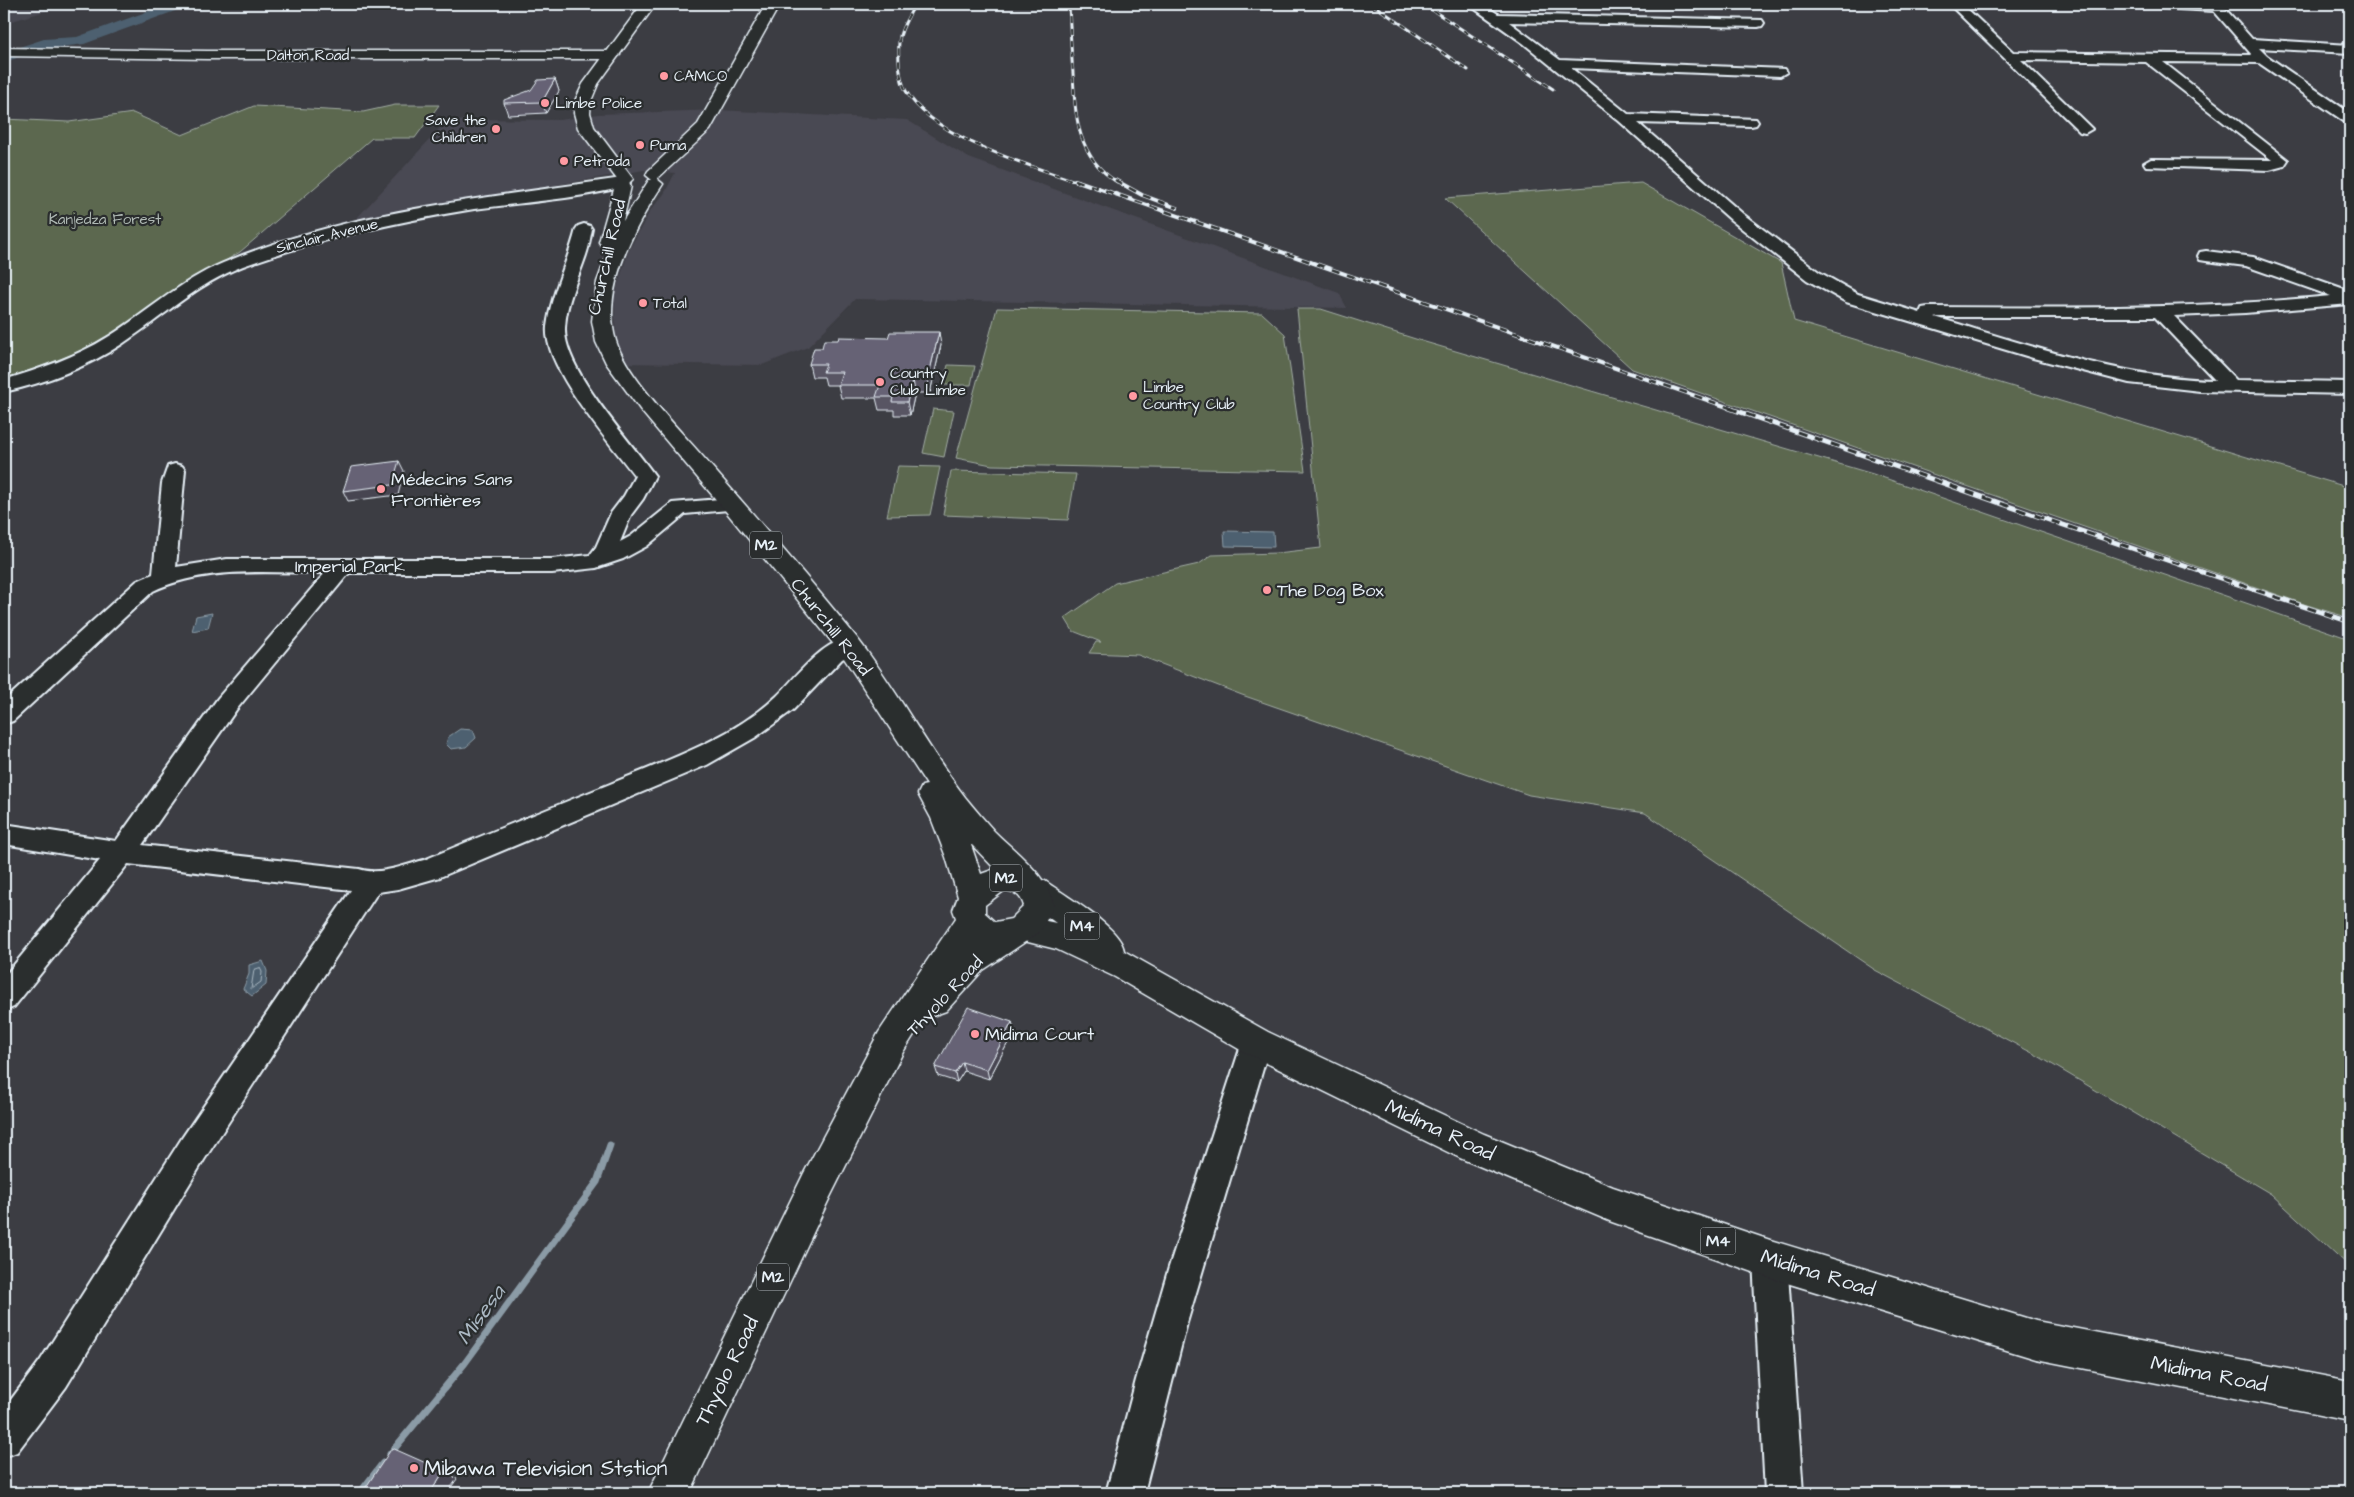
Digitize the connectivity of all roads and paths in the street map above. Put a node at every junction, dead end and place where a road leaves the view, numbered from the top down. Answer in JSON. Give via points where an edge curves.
{"nodes":[{"id":1,"x":649,"y":4,"type":"edge"},
{"id":2,"x":773,"y":4,"type":"edge"},
{"id":3,"x":1474,"y":4,"type":"edge"},
{"id":4,"x":1955,"y":4,"type":"edge"},
{"id":5,"x":2160,"y":4,"type":"edge"},
{"id":6,"x":2216,"y":5,"type":"edge"},
{"id":7,"x":1497,"y":18,"type":"junction"},
{"id":8,"x":1758,"y":23,"type":"dead end"},
{"id":9,"x":2247,"y":43,"type":"junction"},
{"id":10,"x":2350,"y":49,"type":"edge"},
{"id":11,"x":9,"y":52,"type":"edge"},
{"id":12,"x":613,"y":54,"type":"junction"},
{"id":13,"x":2011,"y":56,"type":"junction"},
{"id":14,"x":2150,"y":59,"type":"junction"},
{"id":15,"x":2262,"y":59,"type":"junction"},
{"id":16,"x":1557,"y":64,"type":"junction"},
{"id":17,"x":1780,"y":72,"type":"dead end"},
{"id":18,"x":2347,"y":115,"type":"edge"},
{"id":19,"x":1624,"y":118,"type":"junction"},
{"id":20,"x":1751,"y":122,"type":"dead end"},
{"id":21,"x":2085,"y":129,"type":"dead end"},
{"id":22,"x":2151,"y":163,"type":"dead end"},
{"id":23,"x":654,"y":179,"type":"junction"},
{"id":24,"x":623,"y":183,"type":"junction"},
{"id":25,"x":584,"y":229,"type":"dead end"},
{"id":26,"x":2206,"y":256,"type":"dead end"},
{"id":27,"x":2350,"y":298,"type":"edge"},
{"id":28,"x":1900,"y":312,"type":"junction"},
{"id":29,"x":2160,"y":312,"type":"junction"},
{"id":30,"x":4,"y":386,"type":"edge"},
{"id":31,"x":2231,"y":386,"type":"junction"},
{"id":32,"x":2350,"y":388,"type":"edge"},
{"id":33,"x":175,"y":470,"type":"dead end"},
{"id":34,"x":732,"y":504,"type":"junction"},
{"id":35,"x":709,"y":505,"type":"junction"},
{"id":36,"x":596,"y":560,"type":"junction"},
{"id":37,"x":343,"y":566,"type":"junction"},
{"id":38,"x":164,"y":576,"type":"junction"},
{"id":39,"x":842,"y":650,"type":"junction"},
{"id":40,"x":4,"y":715,"type":"edge"},
{"id":41,"x":4,"y":834,"type":"edge"},
{"id":42,"x":122,"y":853,"type":"junction"},
{"id":43,"x":366,"y":883,"type":"junction"},
{"id":44,"x":1031,"y":887,"type":"junction"},
{"id":45,"x":972,"y":908,"type":"junction"},
{"id":46,"x":1018,"y":931,"type":"junction"},
{"id":47,"x":1126,"y":967,"type":"junction"},
{"id":48,"x":4,"y":998,"type":"edge"},
{"id":49,"x":1256,"y":1042,"type":"junction"},
{"id":50,"x":881,"y":1062,"type":"junction"},
{"id":51,"x":1770,"y":1259,"type":"junction"},
{"id":52,"x":2350,"y":1401,"type":"edge"},
{"id":53,"x":4,"y":1439,"type":"edge"},
{"id":54,"x":669,"y":1493,"type":"edge"},
{"id":55,"x":1125,"y":1493,"type":"edge"},
{"id":56,"x":1784,"y":1493,"type":"edge"}],
"edges":[{"from":1,"to":12,"type":"main road"},
{"from":2,"to":23,"type":"main road","name":"Churchill Road","number":"M2","via":[[704,127]]},
{"from":3,"to":7,"type":"street"},
{"from":4,"to":13,"type":"street"},
{"from":5,"to":6,"type":"street"},
{"from":6,"to":9,"type":"street"},
{"from":7,"to":8,"type":"street"},
{"from":7,"to":16,"type":"street"},
{"from":9,"to":10,"type":"street"},
{"from":9,"to":15,"type":"street"},
{"from":11,"to":12,"type":"main road","name":"Dalton Road"},
{"from":12,"to":24,"type":"main road","via":[[591,84],[583,101],[582,113],[586,128]]},
{"from":13,"to":14,"type":"street"},
{"from":13,"to":21,"type":"street"},
{"from":14,"to":15,"type":"street"},
{"from":14,"to":22,"type":"street","via":[[2281,160],[2269,165]]},
{"from":15,"to":18,"type":"street"},
{"from":16,"to":17,"type":"street"},
{"from":16,"to":19,"type":"street"},
{"from":19,"to":20,"type":"street"},
{"from":19,"to":28,"type":"street","via":[[1737,217],[1813,276],[1852,298]]},
{"from":23,"to":24,"type":"main road","name":"Churchill Road","via":[[638,189]]},
{"from":23,"to":34,"type":"main road","name":"Churchill Road","number":"M2","via":[[619,246],[606,282],[602,321],[606,342],[616,363],[648,408]]},
{"from":24,"to":30,"type":"street","name":"Sinclair Avenue","via":[[462,207],[287,244],[227,266],[194,284],[99,351]]},
{"from":24,"to":35,"type":"main road","name":"Churchill Road","number":"M2","via":[[594,298],[592,322],[595,344],[604,366]]},
{"from":25,"to":36,"type":"street","via":[[578,255],[564,288],[556,329],[560,350],[582,393],[645,476],[621,513],[606,550]]},
{"from":26,"to":27,"type":"street","via":[[2261,265]]},
{"from":27,"to":29,"type":"street","via":[[2301,305]]},
{"from":28,"to":29,"type":"street"},
{"from":28,"to":31,"type":"street","via":[[2095,369],[2168,382]]},
{"from":29,"to":31,"type":"street"},
{"from":31,"to":32,"type":"street"},
{"from":33,"to":38,"type":"street"},
{"from":34,"to":35,"type":"street","name":"Imperial Park"},
{"from":34,"to":39,"type":"main road","name":"Churchill Road","number":"M2"},
{"from":35,"to":36,"type":"street","name":"Imperial Park","via":[[679,508],[639,541]]},
{"from":35,"to":39,"type":"main road","name":"Churchill Road","number":"M2"},
{"from":36,"to":37,"type":"street","name":"Imperial Park","via":[[552,566]]},
{"from":37,"to":38,"type":"street","name":"Imperial Park","via":[[227,566]]},
{"from":37,"to":42,"type":"street","via":[[227,704]]},
{"from":38,"to":40,"type":"street","name":"Imperial Park","via":[[145,586]]},
{"from":39,"to":43,"type":"street","via":[[784,704],[747,731],[698,758],[452,860],[398,878]]},
{"from":39,"to":44,"type":"main road","name":"Churchill Road","number":"M2","via":[[954,803]]},
{"from":39,"to":45,"type":"main road","name":"Churchill Road","number":"M2","via":[[941,807],[960,858]]},
{"from":41,"to":42,"type":"street"},
{"from":42,"to":43,"type":"street"},
{"from":42,"to":48,"type":"street"},
{"from":43,"to":53,"type":"street","via":[[365,891],[193,1149],[53,1374]]},
{"from":44,"to":45,"type":"main road","number":"M2","via":[[1017,879],[998,880],[980,888]]},
{"from":44,"to":46,"type":"main road","number":"M2","via":[[1039,906],[1031,922]]},
{"from":44,"to":47,"type":"main road","name":"Midima Road","number":"M4","via":[[1093,933]]},
{"from":45,"to":46,"type":"main road","via":[[977,926],[993,934]]},
{"from":45,"to":50,"type":"main road","name":"Thyolo Road","number":"M2"},
{"from":46,"to":47,"type":"main road","name":"Midima Road","number":"M4","via":[[1061,937]]},
{"from":46,"to":50,"type":"main road","name":"Thyolo Road","number":"M2","via":[[972,961]]},
{"from":47,"to":49,"type":"main road","name":"Midima Road","number":"M4"},
{"from":49,"to":51,"type":"main road","name":"Midima Road","number":"M4","via":[[1472,1146],[1612,1204]]},
{"from":49,"to":55,"type":"street","via":[[1200,1220]]},
{"from":50,"to":54,"type":"main road","name":"Thyolo Road","number":"M2","via":[[817,1185]]},
{"from":51,"to":52,"type":"main road","name":"Midima Road","number":"M4","via":[[2036,1340]]},
{"from":51,"to":56,"type":"street"}]}
